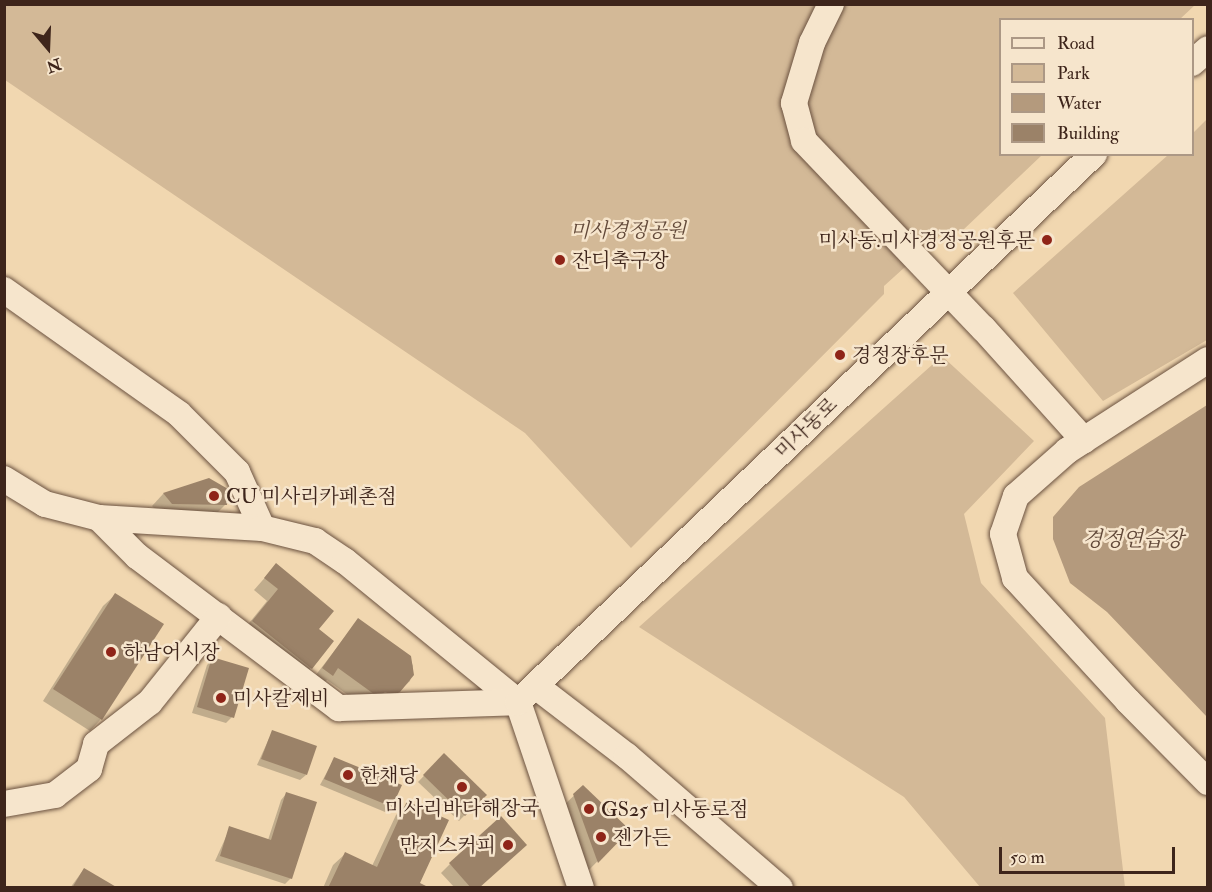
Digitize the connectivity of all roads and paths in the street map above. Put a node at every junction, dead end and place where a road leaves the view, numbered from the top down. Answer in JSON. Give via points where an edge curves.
{"nodes":[{"id":1,"x":831,"y":4,"type":"edge"},
{"id":2,"x":1208,"y":49,"type":"edge"},
{"id":3,"x":1194,"y":61,"type":"edge"},
{"id":4,"x":1092,"y":156,"type":"edge"},
{"id":5,"x":4,"y":290,"type":"edge"},
{"id":6,"x":947,"y":291,"type":"junction"},
{"id":7,"x":1208,"y":360,"type":"edge"},
{"id":8,"x":1083,"y":440,"type":"junction"},
{"id":9,"x":4,"y":478,"type":"edge"},
{"id":10,"x":99,"y":518,"type":"junction"},
{"id":11,"x":262,"y":528,"type":"junction"},
{"id":12,"x":219,"y":616,"type":"junction"},
{"id":13,"x":527,"y":694,"type":"junction"},
{"id":14,"x":1208,"y":782,"type":"edge"},
{"id":15,"x":4,"y":804,"type":"edge"},
{"id":16,"x":581,"y":888,"type":"edge"},
{"id":17,"x":780,"y":888,"type":"edge"}],
"edges":[{"from":1,"to":6,"type":"street","via":[[812,43],[794,103],[804,141]]},
{"from":2,"to":3,"type":"street"},
{"from":4,"to":6,"type":"street","name":"미사동로"},
{"from":5,"to":11,"type":"street","via":[[95,351],[178,414],[237,472]]},
{"from":6,"to":8,"type":"street"},
{"from":6,"to":13,"type":"street","name":"미사동로"},
{"from":7,"to":8,"type":"street"},
{"from":8,"to":14,"type":"street","via":[[1016,496],[1003,534],[1016,578]]},
{"from":9,"to":10,"type":"street","via":[[45,504]]},
{"from":10,"to":11,"type":"street"},
{"from":10,"to":12,"type":"street","via":[[137,556]]},
{"from":11,"to":13,"type":"street","via":[[315,541]]},
{"from":12,"to":13,"type":"street","via":[[339,708]]},
{"from":12,"to":15,"type":"street","via":[[150,702],[96,744],[89,769],[55,795]]},
{"from":13,"to":16,"type":"street"},
{"from":13,"to":17,"type":"street","via":[[627,756]]}]}
